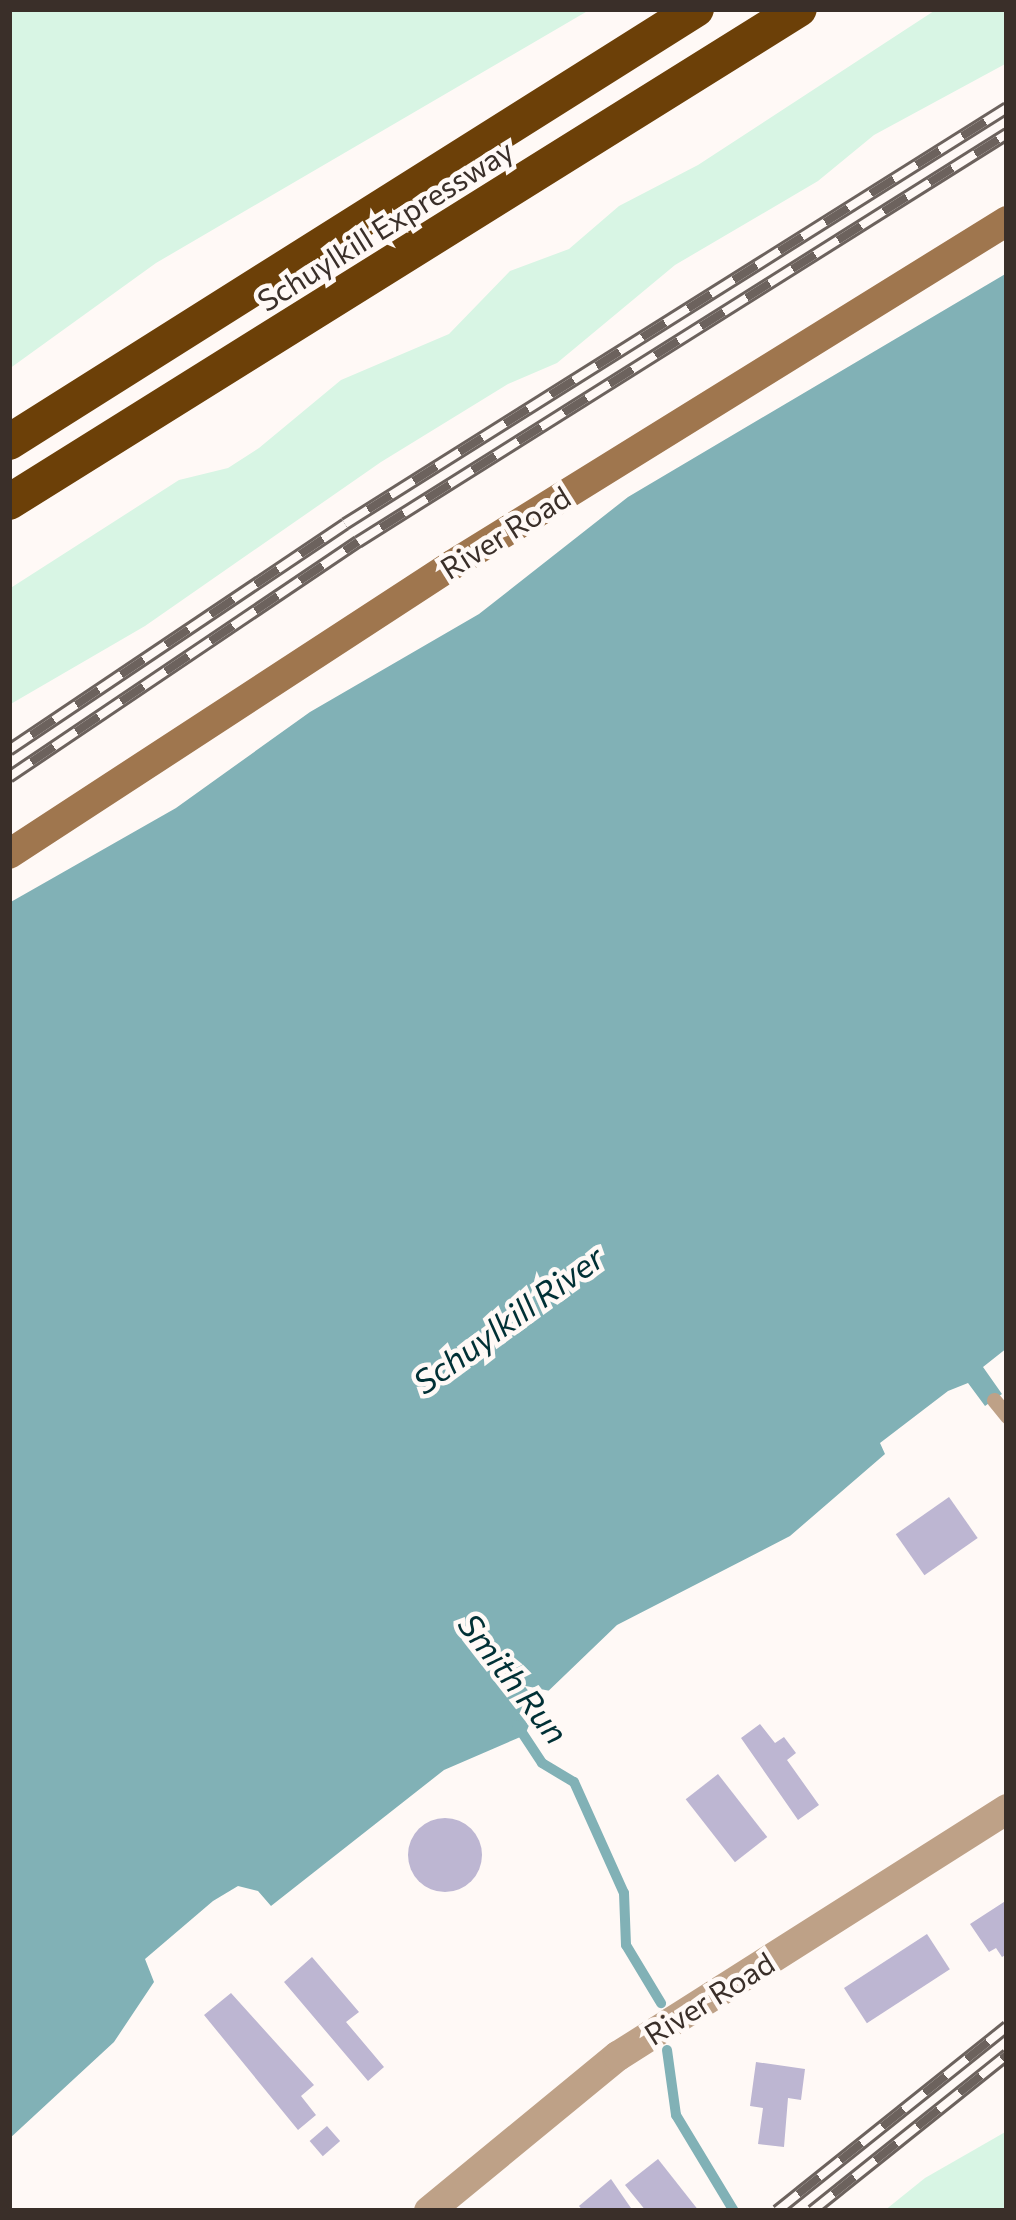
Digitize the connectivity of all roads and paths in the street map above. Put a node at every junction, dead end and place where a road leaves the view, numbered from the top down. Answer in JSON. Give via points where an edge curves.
{"nodes":[{"id":1,"x":696,"y":9,"type":"edge"},
{"id":2,"x":799,"y":9,"type":"edge"},
{"id":3,"x":1007,"y":221,"type":"edge"},
{"id":4,"x":9,"y":442,"type":"edge"},
{"id":5,"x":9,"y":502,"type":"edge"},
{"id":6,"x":9,"y":854,"type":"edge"},
{"id":7,"x":994,"y":1400,"type":"dead end"},
{"id":8,"x":1007,"y":1416,"type":"edge"},
{"id":9,"x":1007,"y":1809,"type":"edge"},
{"id":10,"x":428,"y":2211,"type":"edge"}],
"edges":[{"from":1,"to":4,"type":"highway","name":"Schuylkill Expressway"},
{"from":2,"to":5,"type":"highway","name":"Schuylkill Expressway"},
{"from":3,"to":6,"type":"street","name":"River Road","via":[[472,552]]},
{"from":7,"to":8,"type":"lane"},
{"from":9,"to":10,"type":"street","name":"River Road","via":[[603,2066]]}]}
